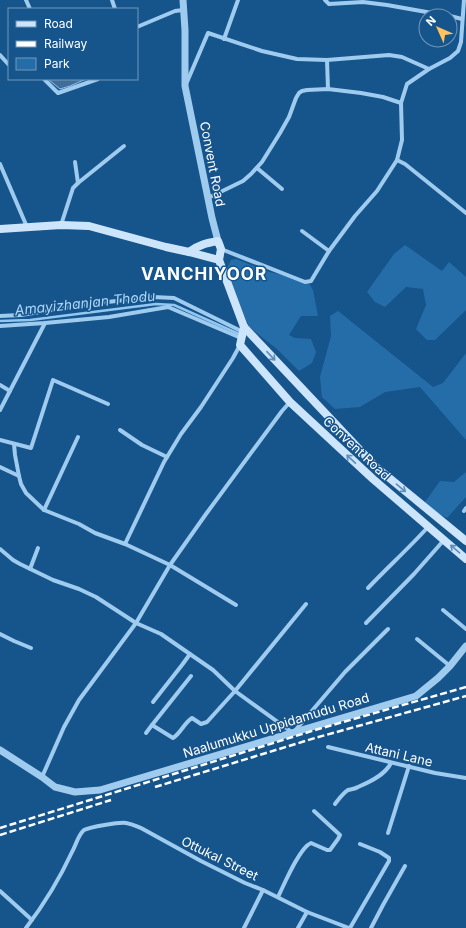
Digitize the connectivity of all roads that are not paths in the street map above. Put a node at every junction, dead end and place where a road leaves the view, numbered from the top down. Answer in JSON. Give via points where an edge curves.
{"nodes":[{"id":1,"x":183,"y":0,"type":"edge"},
{"id":2,"x":238,"y":0,"type":"edge"},
{"id":3,"x":325,"y":0,"type":"edge"},
{"id":4,"x":464,"y":0,"type":"edge"},
{"id":5,"x":183,"y":10,"type":"junction"},
{"id":6,"x":418,"y":10,"type":"edge"},
{"id":7,"x":458,"y":18,"type":"edge"},
{"id":8,"x":462,"y":19,"type":"junction"},
{"id":9,"x":138,"y":28,"type":"edge"},
{"id":10,"x":224,"y":39,"type":"junction"},
{"id":11,"x":0,"y":55,"type":"edge"},
{"id":12,"x":327,"y":60,"type":"junction"},
{"id":13,"x":8,"y":64,"type":"edge"},
{"id":14,"x":429,"y":69,"type":"junction"},
{"id":15,"x":45,"y":80,"type":"edge"},
{"id":16,"x":95,"y":80,"type":"edge"},
{"id":17,"x":185,"y":86,"type":"junction"},
{"id":18,"x":328,"y":90,"type":"junction"},
{"id":19,"x":401,"y":104,"type":"junction"},
{"id":20,"x":124,"y":146,"type":"dead end"},
{"id":21,"x":397,"y":160,"type":"junction"},
{"id":22,"x":75,"y":162,"type":"dead end"},
{"id":23,"x":0,"y":164,"type":"edge"},
{"id":24,"x":257,"y":168,"type":"junction"},
{"id":25,"x":78,"y":183,"type":"junction"},
{"id":26,"x":282,"y":189,"type":"dead end"},
{"id":27,"x":208,"y":198,"type":"junction"},
{"id":28,"x":466,"y":213,"type":"edge"},
{"id":29,"x":61,"y":225,"type":"junction"},
{"id":30,"x":28,"y":227,"type":"junction"},
{"id":31,"x":0,"y":229,"type":"edge"},
{"id":32,"x":302,"y":231,"type":"dead end"},
{"id":33,"x":218,"y":241,"type":"junction"},
{"id":34,"x":221,"y":250,"type":"junction"},
{"id":35,"x":329,"y":251,"type":"junction"},
{"id":36,"x":189,"y":252,"type":"junction"},
{"id":37,"x":218,"y":260,"type":"junction"},
{"id":38,"x":0,"y":316,"type":"edge"},
{"id":39,"x":45,"y":324,"type":"junction"},
{"id":40,"x":0,"y":326,"type":"edge"},
{"id":41,"x":242,"y":336,"type":"junction"},
{"id":42,"x":0,"y":385,"type":"edge"},
{"id":43,"x":10,"y":391,"type":"junction"},
{"id":44,"x":290,"y":402,"type":"junction"},
{"id":45,"x":108,"y":404,"type":"dead end"},
{"id":46,"x":0,"y":410,"type":"edge"},
{"id":47,"x":120,"y":430,"type":"dead end"},
{"id":48,"x":78,"y":438,"type":"dead end"},
{"id":49,"x":0,"y":440,"type":"edge"},
{"id":50,"x":14,"y":444,"type":"junction"},
{"id":51,"x":167,"y":457,"type":"junction"},
{"id":52,"x":0,"y":467,"type":"edge"},
{"id":53,"x":19,"y":476,"type":"junction"},
{"id":54,"x":44,"y":510,"type":"junction"},
{"id":55,"x":428,"y":527,"type":"junction"},
{"id":56,"x":444,"y":540,"type":"junction"},
{"id":57,"x":466,"y":541,"type":"edge"},
{"id":58,"x":125,"y":544,"type":"junction"},
{"id":59,"x":38,"y":548,"type":"dead end"},
{"id":60,"x":0,"y":549,"type":"edge"},
{"id":61,"x":466,"y":559,"type":"edge"},
{"id":62,"x":170,"y":565,"type":"junction"},
{"id":63,"x":30,"y":569,"type":"junction"},
{"id":64,"x":368,"y":588,"type":"dead end"},
{"id":65,"x":306,"y":604,"type":"dead end"},
{"id":66,"x":236,"y":605,"type":"dead end"},
{"id":67,"x":443,"y":610,"type":"dead end"},
{"id":68,"x":136,"y":623,"type":"junction"},
{"id":69,"x":366,"y":623,"type":"dead end"},
{"id":70,"x":388,"y":629,"type":"dead end"},
{"id":71,"x":466,"y":629,"type":"edge"},
{"id":72,"x":0,"y":634,"type":"edge"},
{"id":73,"x":417,"y":639,"type":"dead end"},
{"id":74,"x":466,"y":646,"type":"edge"},
{"id":75,"x":30,"y":648,"type":"dead end"},
{"id":76,"x":190,"y":654,"type":"junction"},
{"id":77,"x":450,"y":666,"type":"junction"},
{"id":78,"x":191,"y":676,"type":"dead end"},
{"id":79,"x":235,"y":691,"type":"junction"},
{"id":80,"x":153,"y":702,"type":"dead end"},
{"id":81,"x":152,"y":725,"type":"junction"},
{"id":82,"x":146,"y":733,"type":"dead end"},
{"id":83,"x":293,"y":733,"type":"junction"},
{"id":84,"x":328,"y":747,"type":"dead end"},
{"id":85,"x":0,"y":750,"type":"edge"},
{"id":86,"x":391,"y":763,"type":"junction"},
{"id":87,"x":409,"y":766,"type":"junction"},
{"id":88,"x":42,"y":777,"type":"junction"},
{"id":89,"x":466,"y":778,"type":"edge"},
{"id":90,"x":335,"y":804,"type":"dead end"},
{"id":91,"x":314,"y":811,"type":"dead end"},
{"id":92,"x":388,"y":833,"type":"dead end"},
{"id":93,"x":360,"y":844,"type":"dead end"},
{"id":94,"x":406,"y":866,"type":"dead end"},
{"id":95,"x":263,"y":890,"type":"junction"},
{"id":96,"x":0,"y":891,"type":"edge"},
{"id":97,"x":278,"y":897,"type":"junction"},
{"id":98,"x":307,"y":912,"type":"junction"},
{"id":99,"x":32,"y":920,"type":"junction"},
{"id":100,"x":26,"y":928,"type":"edge"},
{"id":101,"x":244,"y":928,"type":"edge"},
{"id":102,"x":298,"y":928,"type":"edge"},
{"id":103,"x":349,"y":928,"type":"edge"},
{"id":104,"x":372,"y":928,"type":"edge"}],
"edges":[{"from":1,"to":5,"type":"street","name":"Convent Road"},
{"from":2,"to":10,"type":"street"},
{"from":3,"to":6,"type":"street","via":[[329,4],[363,2]]},
{"from":4,"to":8,"type":"street"},
{"from":5,"to":9,"type":"street"},
{"from":5,"to":17,"type":"street","name":"Convent Road"},
{"from":7,"to":8,"type":"street"},
{"from":8,"to":14,"type":"street","via":[[458,51]]},
{"from":10,"to":12,"type":"street","via":[[297,59]]},
{"from":10,"to":17,"type":"street","via":[[208,33]]},
{"from":11,"to":13,"type":"street"},
{"from":12,"to":14,"type":"street","via":[[388,55],[402,57]]},
{"from":12,"to":18,"type":"street"},
{"from":14,"to":19,"type":"street","via":[[408,84]]},
{"from":15,"to":16,"type":"street","via":[[58,93]]},
{"from":17,"to":27,"type":"street","name":"Convent Road"},
{"from":18,"to":19,"type":"street","via":[[383,97]]},
{"from":18,"to":24,"type":"street","via":[[307,90],[299,93],[280,133]]},
{"from":19,"to":21,"type":"street","via":[[402,140]]},
{"from":20,"to":25,"type":"street"},
{"from":21,"to":28,"type":"street"},
{"from":21,"to":35,"type":"street","via":[[377,191]]},
{"from":22,"to":25,"type":"street"},
{"from":23,"to":30,"type":"street"},
{"from":24,"to":26,"type":"street"},
{"from":24,"to":27,"type":"street","via":[[243,181]]},
{"from":25,"to":29,"type":"street","via":[[73,188]]},
{"from":27,"to":33,"type":"street","name":"Convent Road"},
{"from":29,"to":30,"type":"main road"},
{"from":29,"to":36,"type":"main road","via":[[89,226]]},
{"from":30,"to":31,"type":"main road"},
{"from":32,"to":35,"type":"street"},
{"from":33,"to":34,"type":"main road","name":"Convent Road"},
{"from":33,"to":36,"type":"main road","via":[[195,247]]},
{"from":34,"to":35,"type":"street","via":[[305,282],[311,281]]},
{"from":34,"to":37,"type":"main road"},
{"from":36,"to":37,"type":"main road"},
{"from":37,"to":41,"type":"main road","name":"Convent Road"},
{"from":38,"to":41,"type":"street","via":[[153,297],[174,298]]},
{"from":39,"to":40,"type":"street"},
{"from":39,"to":41,"type":"street","via":[[168,308]]},
{"from":39,"to":43,"type":"street"},
{"from":41,"to":44,"type":"main road","name":"Convent Road"},
{"from":41,"to":51,"type":"street","via":[[233,358]]},
{"from":41,"to":57,"type":"main road","one_way":true,"via":[[376,467]]},
{"from":42,"to":43,"type":"street"},
{"from":43,"to":46,"type":"street"},
{"from":55,"to":44,"type":"main road","name":"Convent Road","one_way":true},
{"from":44,"to":62,"type":"street"},
{"from":45,"to":50,"type":"street","via":[[53,380],[31,448]]},
{"from":47,"to":51,"type":"street","via":[[142,445]]},
{"from":48,"to":54,"type":"street"},
{"from":49,"to":50,"type":"street"},
{"from":50,"to":53,"type":"street"},
{"from":51,"to":58,"type":"street"},
{"from":52,"to":53,"type":"street"},
{"from":53,"to":54,"type":"street","via":[[26,493]]},
{"from":54,"to":58,"type":"street"},
{"from":55,"to":56,"type":"main road","name":"Convent Road"},
{"from":55,"to":64,"type":"street"},
{"from":61,"to":56,"type":"main road","name":"Convent Road","one_way":true},
{"from":56,"to":69,"type":"street"},
{"from":58,"to":62,"type":"street"},
{"from":59,"to":63,"type":"street"},
{"from":60,"to":63,"type":"street"},
{"from":62,"to":66,"type":"street"},
{"from":62,"to":68,"type":"street"},
{"from":63,"to":68,"type":"street","via":[[96,597]]},
{"from":65,"to":79,"type":"street"},
{"from":67,"to":71,"type":"street"},
{"from":68,"to":76,"type":"street","via":[[161,634]]},
{"from":68,"to":88,"type":"street","via":[[79,700]]},
{"from":70,"to":83,"type":"street","via":[[345,672]]},
{"from":72,"to":75,"type":"street"},
{"from":73,"to":77,"type":"street"},
{"from":74,"to":77,"type":"street","name":"Naalumukku Uppidamudu Road"},
{"from":76,"to":79,"type":"street","via":[[213,670]]},
{"from":76,"to":80,"type":"street"},
{"from":77,"to":83,"type":"street","name":"Naalumukku Uppidamudu Road","via":[[416,696]]},
{"from":78,"to":81,"type":"street"},
{"from":79,"to":81,"type":"street","via":[[208,722],[201,724],[192,718],[173,738]]},
{"from":79,"to":83,"type":"street"},
{"from":81,"to":82,"type":"street"},
{"from":83,"to":88,"type":"street","name":"Naalumukku Uppidamudu Road","via":[[100,790],[75,792],[54,787]]},
{"from":84,"to":86,"type":"street","name":"Attani Lane"},
{"from":85,"to":88,"type":"street","name":"Naalumukku Uppidamudu Road"},
{"from":86,"to":87,"type":"street","name":"Attani Lane"},
{"from":86,"to":90,"type":"street","via":[[383,774],[348,790]]},
{"from":87,"to":89,"type":"street","name":"Attani Lane"},
{"from":87,"to":92,"type":"street"},
{"from":91,"to":97,"type":"street","via":[[340,835],[330,850],[311,843],[307,845]]},
{"from":93,"to":103,"type":"street","via":[[380,852],[389,858],[389,862]]},
{"from":94,"to":104,"type":"street"},
{"from":95,"to":97,"type":"street","name":"Ottukal Street"},
{"from":95,"to":99,"type":"street","name":"Ottukal Street","via":[[132,824],[124,823],[94,827],[81,833],[50,895]]},
{"from":95,"to":101,"type":"street"},
{"from":96,"to":99,"type":"street"},
{"from":97,"to":98,"type":"street","name":"Ottukal Street"},
{"from":98,"to":102,"type":"street"},
{"from":98,"to":103,"type":"street","name":"Ottukal Street"},
{"from":99,"to":100,"type":"street"}]}
